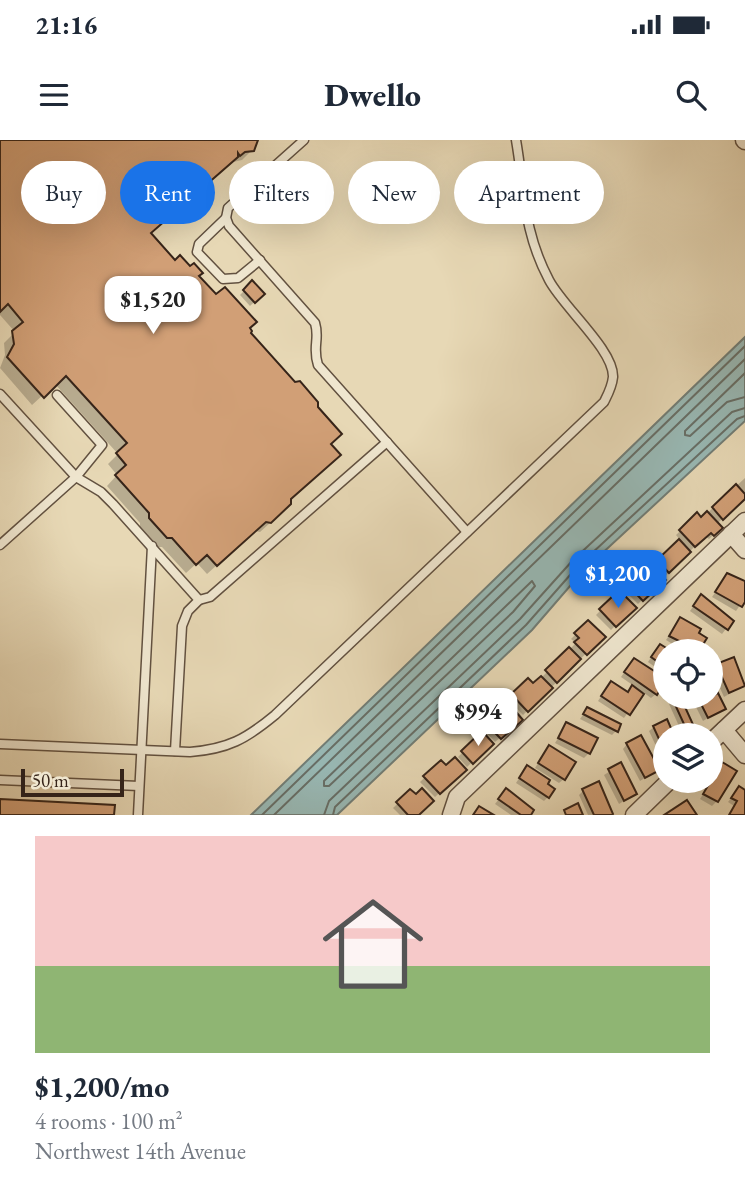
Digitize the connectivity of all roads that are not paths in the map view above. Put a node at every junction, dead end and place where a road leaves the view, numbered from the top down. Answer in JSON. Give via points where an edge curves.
{"nodes":[{"id":1,"x":304,"y":140,"type":"edge"},
{"id":2,"x":516,"y":140,"type":"edge"},
{"id":3,"x":226,"y":218,"type":"junction"},
{"id":4,"x":260,"y":260,"type":"junction"},
{"id":5,"x":0,"y":394,"type":"edge"},
{"id":6,"x":57,"y":395,"type":"dead end"},
{"id":7,"x":387,"y":442,"type":"junction"},
{"id":8,"x":76,"y":477,"type":"junction"},
{"id":9,"x":745,"y":521,"type":"edge"},
{"id":10,"x":467,"y":532,"type":"junction"},
{"id":11,"x":731,"y":534,"type":"junction"},
{"id":12,"x":0,"y":545,"type":"edge"},
{"id":13,"x":152,"y":546,"type":"junction"},
{"id":14,"x":745,"y":550,"type":"edge"},
{"id":15,"x":199,"y":600,"type":"junction"},
{"id":16,"x":745,"y":710,"type":"edge"},
{"id":17,"x":723,"y":730,"type":"joint"},
{"id":18,"x":0,"y":744,"type":"edge"},
{"id":19,"x":141,"y":750,"type":"junction"},
{"id":20,"x":175,"y":751,"type":"junction"},
{"id":21,"x":745,"y":755,"type":"edge"},
{"id":22,"x":0,"y":780,"type":"edge"},
{"id":23,"x":139,"y":786,"type":"junction"},
{"id":24,"x":657,"y":793,"type":"edge"},
{"id":25,"x":138,"y":815,"type":"edge"},
{"id":26,"x":451,"y":815,"type":"edge"},
{"id":27,"x":634,"y":815,"type":"edge"}],
"edges":[{"from":1,"to":3,"type":"lane","via":[[228,208]]},
{"from":2,"to":10,"type":"lane","via":[[522,198],[538,258],[556,293],[603,350],[613,375],[604,402]]},
{"from":3,"to":4,"type":"lane"},
{"from":3,"to":4,"type":"lane","via":[[199,243],[197,252],[223,279],[238,278]]},
{"from":4,"to":7,"type":"lane","via":[[314,323],[318,365]]},
{"from":5,"to":8,"type":"lane"},
{"from":6,"to":8,"type":"lane","via":[[102,445]]},
{"from":7,"to":10,"type":"lane"},
{"from":7,"to":15,"type":"lane","via":[[220,589]]},
{"from":8,"to":12,"type":"lane"},
{"from":8,"to":13,"type":"lane","via":[[101,492]]},
{"from":9,"to":11,"type":"street"},
{"from":10,"to":20,"type":"lane","via":[[251,734],[213,750]]},
{"from":11,"to":14,"type":"street"},
{"from":11,"to":26,"type":"street","via":[[457,797]]},
{"from":13,"to":15,"type":"lane"},
{"from":13,"to":19,"type":"lane"},
{"from":15,"to":20,"type":"lane","via":[[182,626]]},
{"from":16,"to":17,"type":"street"},
{"from":17,"to":21,"type":"street"},
{"from":18,"to":19,"type":"lane"},
{"from":19,"to":20,"type":"lane"},
{"from":19,"to":23,"type":"lane"},
{"from":22,"to":23,"type":"lane"},
{"from":23,"to":25,"type":"lane"},
{"from":24,"to":27,"type":"street"}]}
